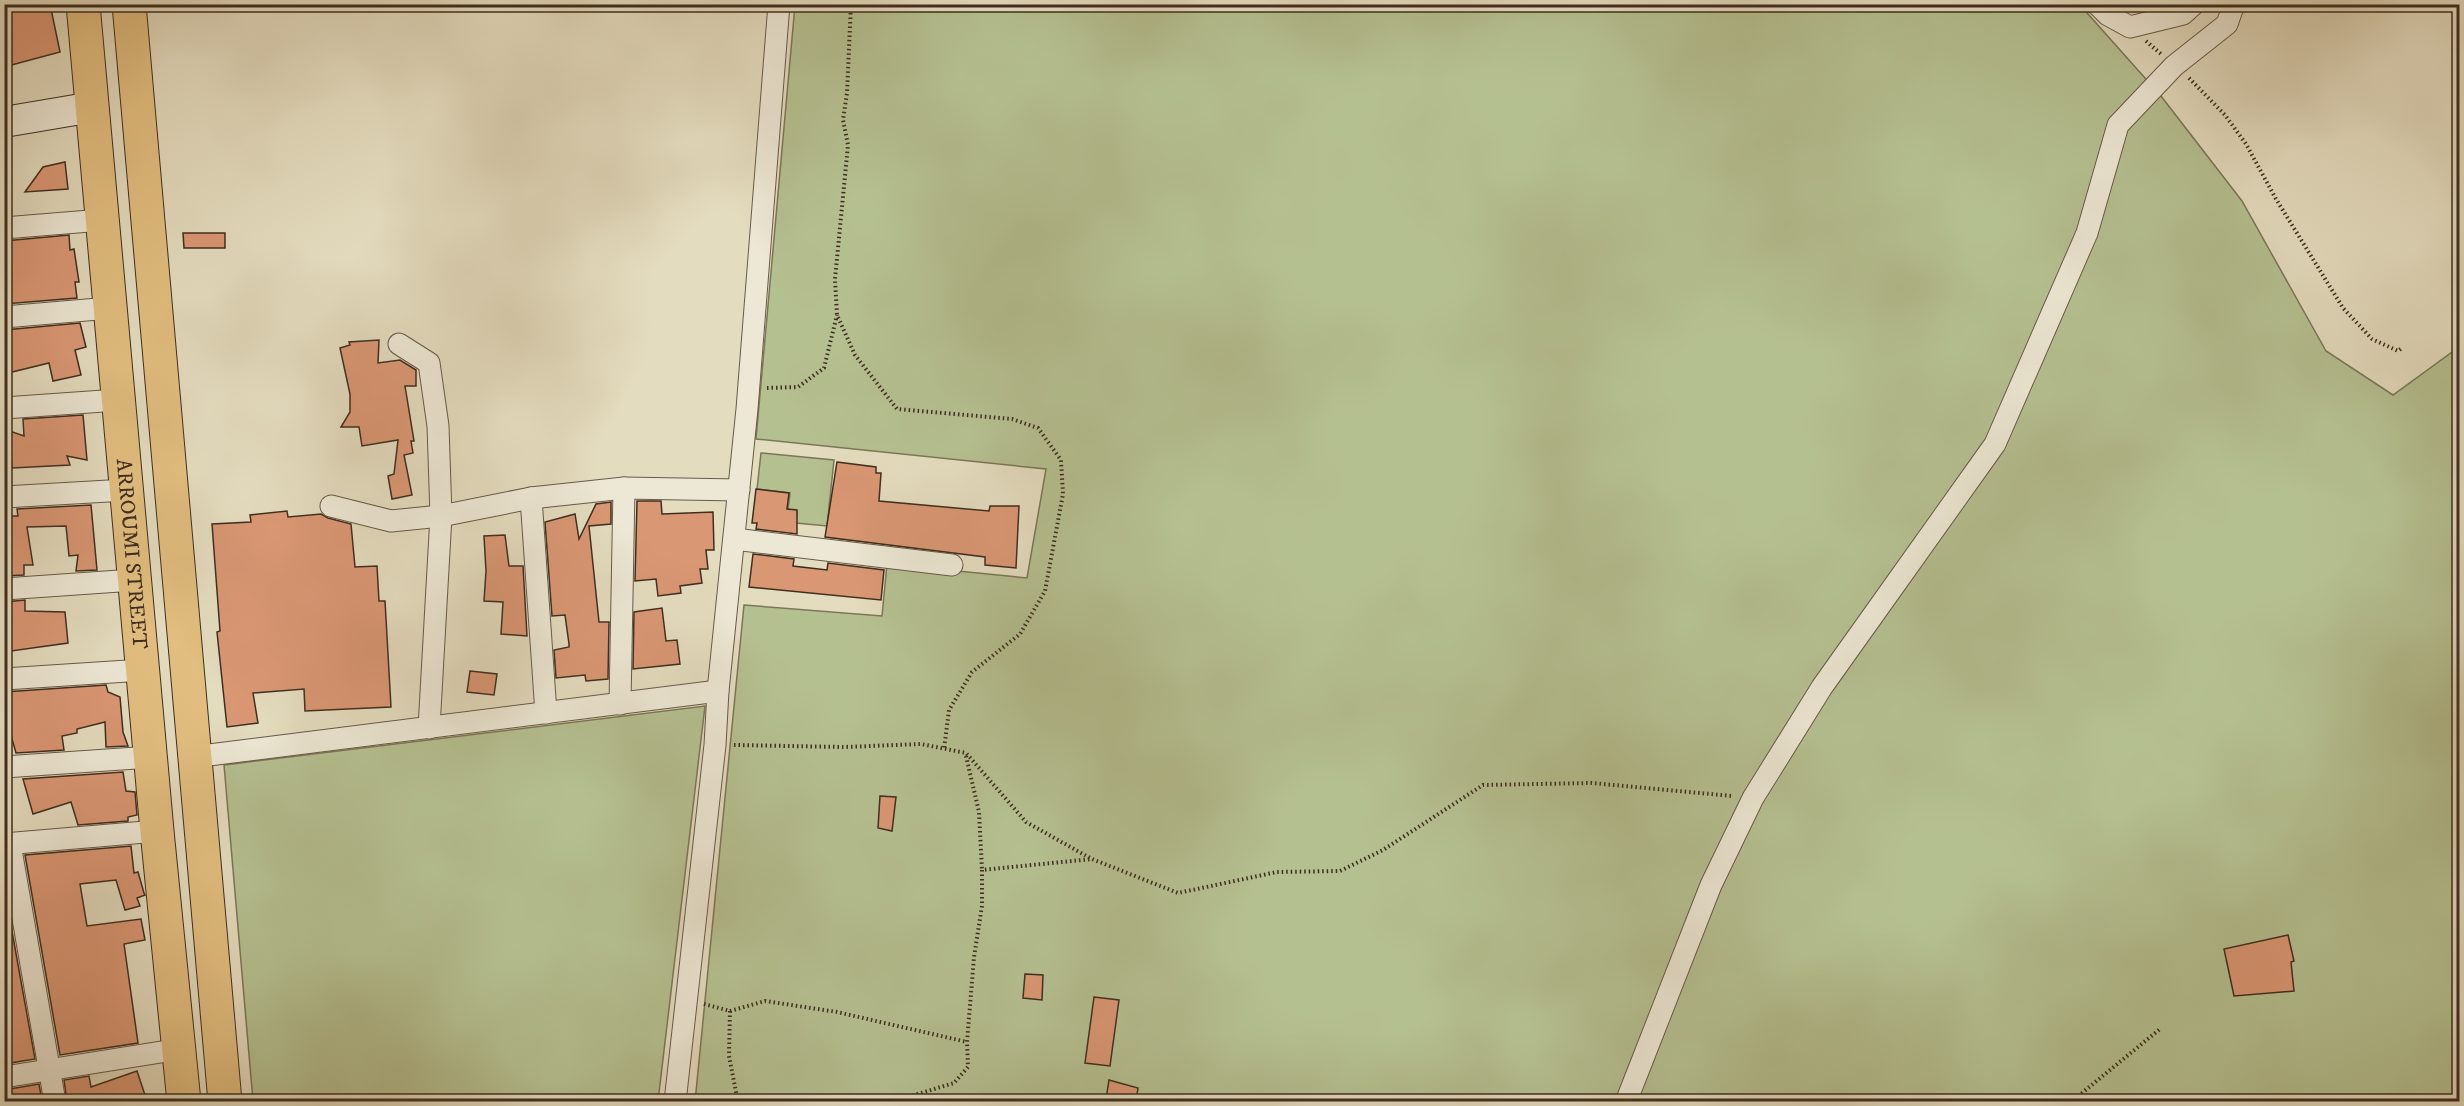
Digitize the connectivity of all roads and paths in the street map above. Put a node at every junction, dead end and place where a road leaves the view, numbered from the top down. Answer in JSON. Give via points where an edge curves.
{"nodes":[{"id":1,"x":84,"y":4,"type":"edge"},
{"id":2,"x":129,"y":4,"type":"edge"},
{"id":3,"x":779,"y":4,"type":"edge"},
{"id":4,"x":851,"y":4,"type":"edge"},
{"id":5,"x":2097,"y":4,"type":"edge"},
{"id":6,"x":2194,"y":4,"type":"edge"},
{"id":7,"x":2234,"y":4,"type":"edge"},
{"id":8,"x":2130,"y":27,"type":"junction"},
{"id":9,"x":2174,"y":66,"type":"junction"},
{"id":10,"x":93,"y":107,"type":"junction"},
{"id":11,"x":4,"y":122,"type":"edge"},
{"id":12,"x":102,"y":219,"type":"junction"},
{"id":13,"x":4,"y":228,"type":"edge"},
{"id":14,"x":110,"y":308,"type":"junction"},
{"id":15,"x":837,"y":315,"type":"junction"},
{"id":16,"x":4,"y":317,"type":"edge"},
{"id":17,"x":399,"y":344,"type":"dead end"},
{"id":18,"x":2403,"y":347,"type":"dead end"},
{"id":19,"x":749,"y":388,"type":"junction"},
{"id":20,"x":118,"y":400,"type":"junction"},
{"id":21,"x":4,"y":408,"type":"edge"},
{"id":22,"x":624,"y":488,"type":"junction"},
{"id":23,"x":126,"y":490,"type":"junction"},
{"id":24,"x":739,"y":490,"type":"junction"},
{"id":25,"x":4,"y":497,"type":"edge"},
{"id":26,"x":531,"y":498,"type":"junction"},
{"id":27,"x":331,"y":506,"type":"dead end"},
{"id":28,"x":441,"y":516,"type":"junction"},
{"id":29,"x":734,"y":540,"type":"junction"},
{"id":30,"x":952,"y":565,"type":"dead end"},
{"id":31,"x":134,"y":580,"type":"junction"},
{"id":32,"x":4,"y":589,"type":"edge"},
{"id":33,"x":143,"y":670,"type":"junction"},
{"id":34,"x":4,"y":679,"type":"edge"},
{"id":35,"x":718,"y":691,"type":"junction"},
{"id":36,"x":620,"y":704,"type":"junction"},
{"id":37,"x":546,"y":713,"type":"junction"},
{"id":38,"x":429,"y":728,"type":"junction"},
{"id":39,"x":716,"y":745,"type":"junction"},
{"id":40,"x":944,"y":749,"type":"junction"},
{"id":41,"x":966,"y":753,"type":"junction"},
{"id":42,"x":151,"y":757,"type":"junction"},
{"id":43,"x":194,"y":757,"type":"junction"},
{"id":44,"x":4,"y":767,"type":"edge"},
{"id":45,"x":1753,"y":798,"type":"junction"},
{"id":46,"x":157,"y":831,"type":"junction"},
{"id":47,"x":8,"y":844,"type":"edge"},
{"id":48,"x":1092,"y":859,"type":"junction"},
{"id":49,"x":982,"y":870,"type":"junction"},
{"id":50,"x":685,"y":999,"type":"junction"},
{"id":51,"x":730,"y":1011,"type":"junction"},
{"id":52,"x":2160,"y":1029,"type":"dead end"},
{"id":53,"x":967,"y":1042,"type":"junction"},
{"id":54,"x":180,"y":1049,"type":"junction"},
{"id":55,"x":50,"y":1070,"type":"junction"},
{"id":56,"x":4,"y":1077,"type":"edge"},
{"id":57,"x":55,"y":1101,"type":"edge"},
{"id":58,"x":184,"y":1101,"type":"edge"},
{"id":59,"x":225,"y":1101,"type":"edge"},
{"id":60,"x":675,"y":1101,"type":"edge"},
{"id":61,"x":738,"y":1101,"type":"edge"},
{"id":62,"x":891,"y":1101,"type":"edge"},
{"id":63,"x":1626,"y":1101,"type":"edge"},
{"id":64,"x":2071,"y":1101,"type":"edge"}],
"edges":[{"from":1,"to":10,"type":"main road","name":"ARROUMI STREET"},
{"from":2,"to":43,"type":"main road","name":"ARROUMI STREET"},
{"from":3,"to":19,"type":"street"},
{"from":4,"to":15,"type":"path","via":[[843,120],[848,145],[835,279]]},
{"from":5,"to":8,"type":"street"},
{"from":6,"to":8,"type":"street","via":[[2183,14]]},
{"from":7,"to":9,"type":"street","via":[[2227,24]]},
{"from":8,"to":9,"type":"path"},
{"from":9,"to":18,"type":"path","via":[[2226,115],[2343,308],[2372,339],[2398,351]]},
{"from":9,"to":45,"type":"street","via":[[2118,125],[2087,233],[1995,444],[1822,687]]},
{"from":10,"to":11,"type":"main road"},
{"from":10,"to":12,"type":"main road","name":"ARROUMI STREET"},
{"from":12,"to":13,"type":"street"},
{"from":12,"to":14,"type":"main road","name":"ARROUMI STREET"},
{"from":14,"to":16,"type":"street"},
{"from":14,"to":20,"type":"main road","name":"ARROUMI STREET"},
{"from":15,"to":19,"type":"path","via":[[824,368],[798,387]]},
{"from":15,"to":40,"type":"path","via":[[855,355],[897,409],[1012,419],[1038,428],[1061,460],[1063,494],[1045,591],[1020,634],[972,672],[949,710]]},
{"from":17,"to":28,"type":"street","via":[[429,363],[438,426]]},
{"from":19,"to":24,"type":"street"},
{"from":20,"to":21,"type":"street"},
{"from":20,"to":23,"type":"main road","name":"ARROUMI STREET"},
{"from":22,"to":24,"type":"street"},
{"from":22,"to":26,"type":"street"},
{"from":22,"to":36,"type":"street"},
{"from":23,"to":25,"type":"street"},
{"from":23,"to":31,"type":"main road","name":"ARROUMI STREET"},
{"from":24,"to":29,"type":"street"},
{"from":26,"to":28,"type":"street"},
{"from":26,"to":37,"type":"street"},
{"from":27,"to":28,"type":"street","via":[[391,521]]},
{"from":28,"to":38,"type":"street"},
{"from":29,"to":30,"type":"street"},
{"from":29,"to":35,"type":"street"},
{"from":31,"to":32,"type":"street"},
{"from":31,"to":33,"type":"main road","name":"ARROUMI STREET"},
{"from":33,"to":34,"type":"street"},
{"from":33,"to":42,"type":"main road","name":"ARROUMI STREET"},
{"from":35,"to":36,"type":"street"},
{"from":35,"to":39,"type":"street"},
{"from":36,"to":37,"type":"street"},
{"from":37,"to":38,"type":"street"},
{"from":38,"to":43,"type":"street"},
{"from":39,"to":40,"type":"path","via":[[921,744]]},
{"from":39,"to":50,"type":"street"},
{"from":40,"to":41,"type":"path"},
{"from":41,"to":48,"type":"path","via":[[1026,822]]},
{"from":41,"to":49,"type":"path","via":[[979,812]]},
{"from":42,"to":44,"type":"street"},
{"from":42,"to":46,"type":"main road","name":"ARROUMI STREET"},
{"from":43,"to":59,"type":"main road","name":"ARROUMI STREET"},
{"from":45,"to":48,"type":"path","via":[[1592,783],[1483,785],[1383,850],[1341,871],[1277,872],[1178,893]]},
{"from":45,"to":63,"type":"street","via":[[1711,885]]},
{"from":46,"to":47,"type":"street"},
{"from":46,"to":54,"type":"main road","name":"ARROUMI STREET"},
{"from":47,"to":55,"type":"street"},
{"from":48,"to":49,"type":"path"},
{"from":49,"to":53,"type":"path","via":[[982,906]]},
{"from":50,"to":51,"type":"path"},
{"from":50,"to":60,"type":"street"},
{"from":51,"to":53,"type":"path","via":[[765,1001],[837,1012]]},
{"from":51,"to":61,"type":"path","via":[[729,1056]]},
{"from":52,"to":64,"type":"path"},
{"from":53,"to":62,"type":"path","via":[[968,1067],[954,1083]]},
{"from":54,"to":55,"type":"street"},
{"from":54,"to":58,"type":"main road","name":"ARROUMI STREET"},
{"from":55,"to":56,"type":"street"},
{"from":55,"to":57,"type":"street"}]}
